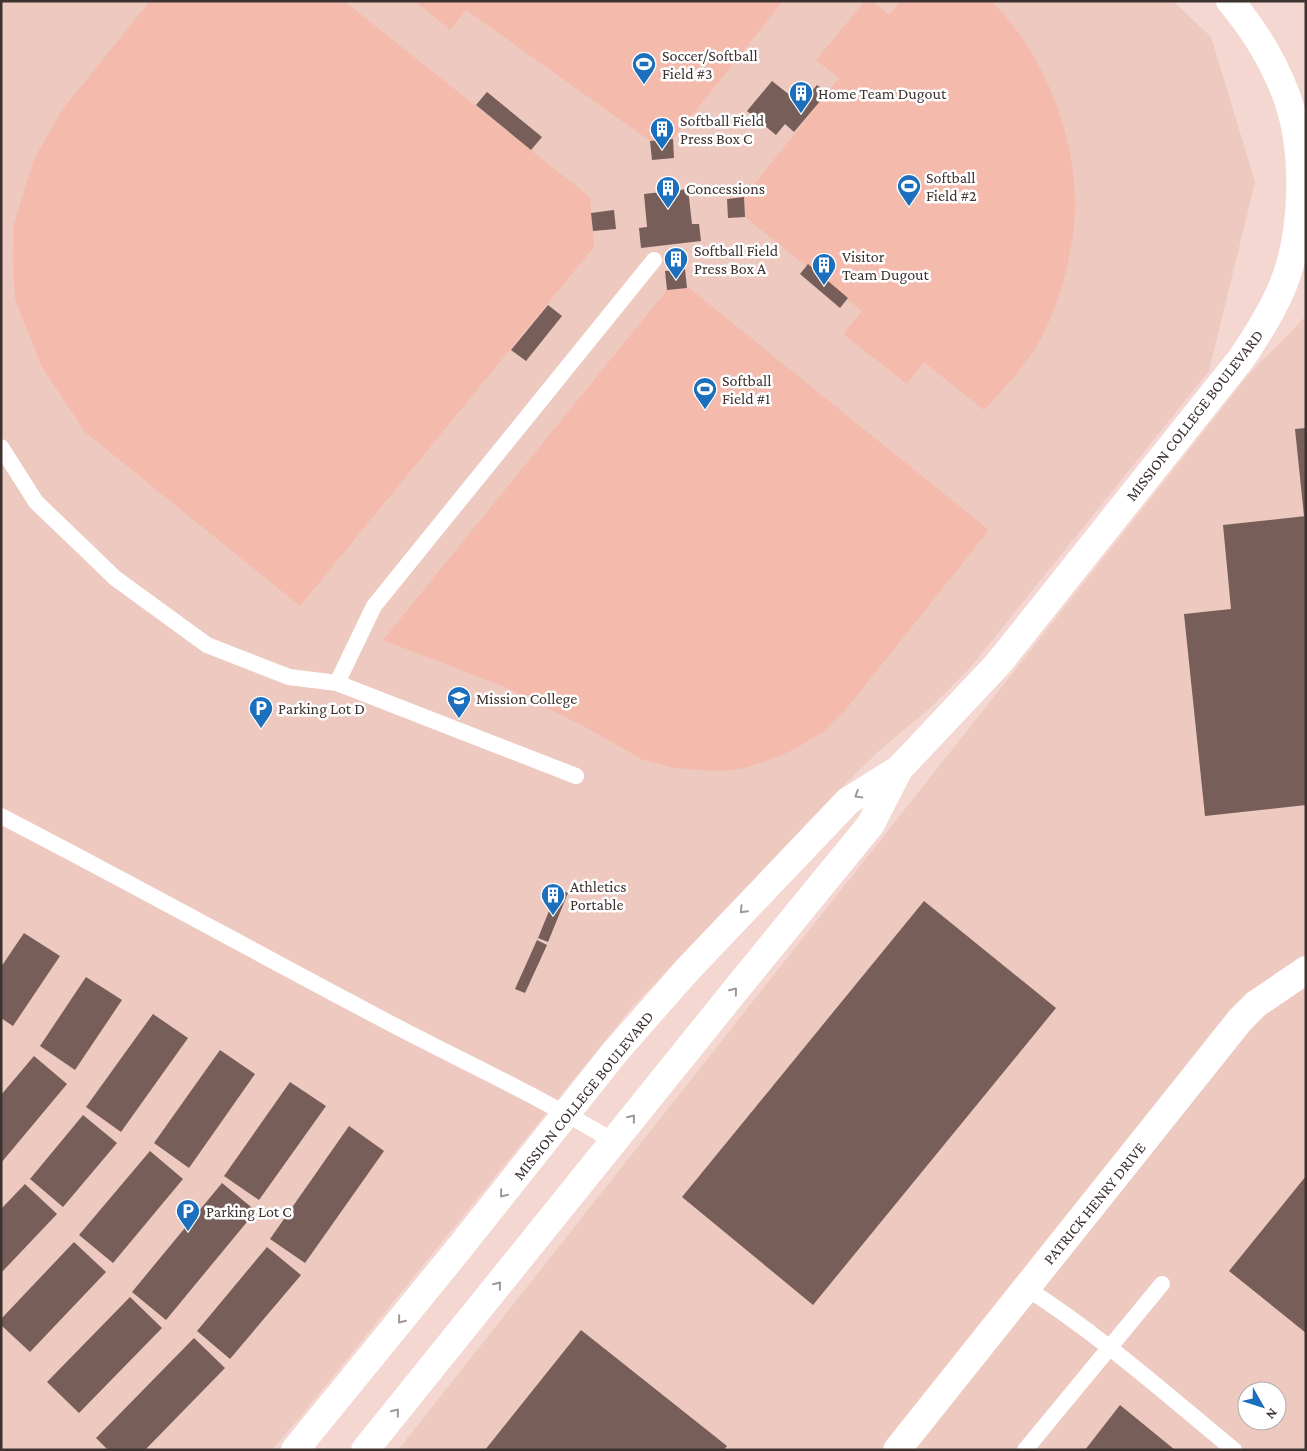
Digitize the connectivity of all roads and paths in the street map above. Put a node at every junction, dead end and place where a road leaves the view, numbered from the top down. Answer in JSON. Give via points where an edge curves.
{"nodes":[{"id":1,"x":1230,"y":1,"type":"edge"},
{"id":2,"x":654,"y":260,"type":"dead end"},
{"id":3,"x":1,"y":447,"type":"edge"},
{"id":4,"x":337,"y":683,"type":"junction"},
{"id":5,"x":899,"y":770,"type":"junction"},
{"id":6,"x":576,"y":776,"type":"dead end"},
{"id":7,"x":1,"y":816,"type":"edge"},
{"id":8,"x":1306,"y":970,"type":"edge"},
{"id":9,"x":567,"y":1113,"type":"junction"},
{"id":10,"x":613,"y":1141,"type":"junction"},
{"id":11,"x":1162,"y":1284,"type":"dead end"},
{"id":12,"x":1026,"y":1288,"type":"junction"},
{"id":13,"x":1110,"y":1348,"type":"junction"},
{"id":14,"x":295,"y":1450,"type":"edge"},
{"id":15,"x":365,"y":1450,"type":"edge"},
{"id":16,"x":897,"y":1450,"type":"edge"},
{"id":17,"x":1025,"y":1450,"type":"edge"},
{"id":18,"x":1234,"y":1450,"type":"edge"}],
"edges":[{"from":1,"to":5,"type":"street","name":"MISSION COLLEGE BOULEVARD","via":[[1270,61],[1286,94],[1295,128],[1301,205],[1282,288],[1262,327],[1228,375],[998,664]]},
{"from":2,"to":4,"type":"lane","via":[[374,606]]},
{"from":3,"to":4,"type":"lane","via":[[36,502],[78,543],[116,578],[207,644],[289,677]]},
{"from":4,"to":6,"type":"lane"},
{"from":5,"to":9,"type":"street","name":"MISSION COLLEGE BOULEVARD","one_way":true,"via":[[841,808],[689,968],[615,1052]]},
{"from":10,"to":5,"type":"street","name":"MISSION COLLEGE BOULEVARD","one_way":true,"via":[[872,824]]},
{"from":7,"to":9,"type":"lane","via":[[382,1020]]},
{"from":8,"to":12,"type":"street","name":"PATRICK HENRY DRIVE","via":[[1256,1004],[1240,1020]]},
{"from":9,"to":10,"type":"lane"},
{"from":9,"to":14,"type":"street","name":"MISSION COLLEGE BOULEVARD","one_way":true},
{"from":15,"to":10,"type":"street","name":"MISSION COLLEGE BOULEVARD","one_way":true},
{"from":11,"to":13,"type":"lane"},
{"from":12,"to":13,"type":"lane"},
{"from":12,"to":16,"type":"street","name":"PATRICK HENRY DRIVE"},
{"from":13,"to":17,"type":"lane"},
{"from":13,"to":18,"type":"lane"}]}
